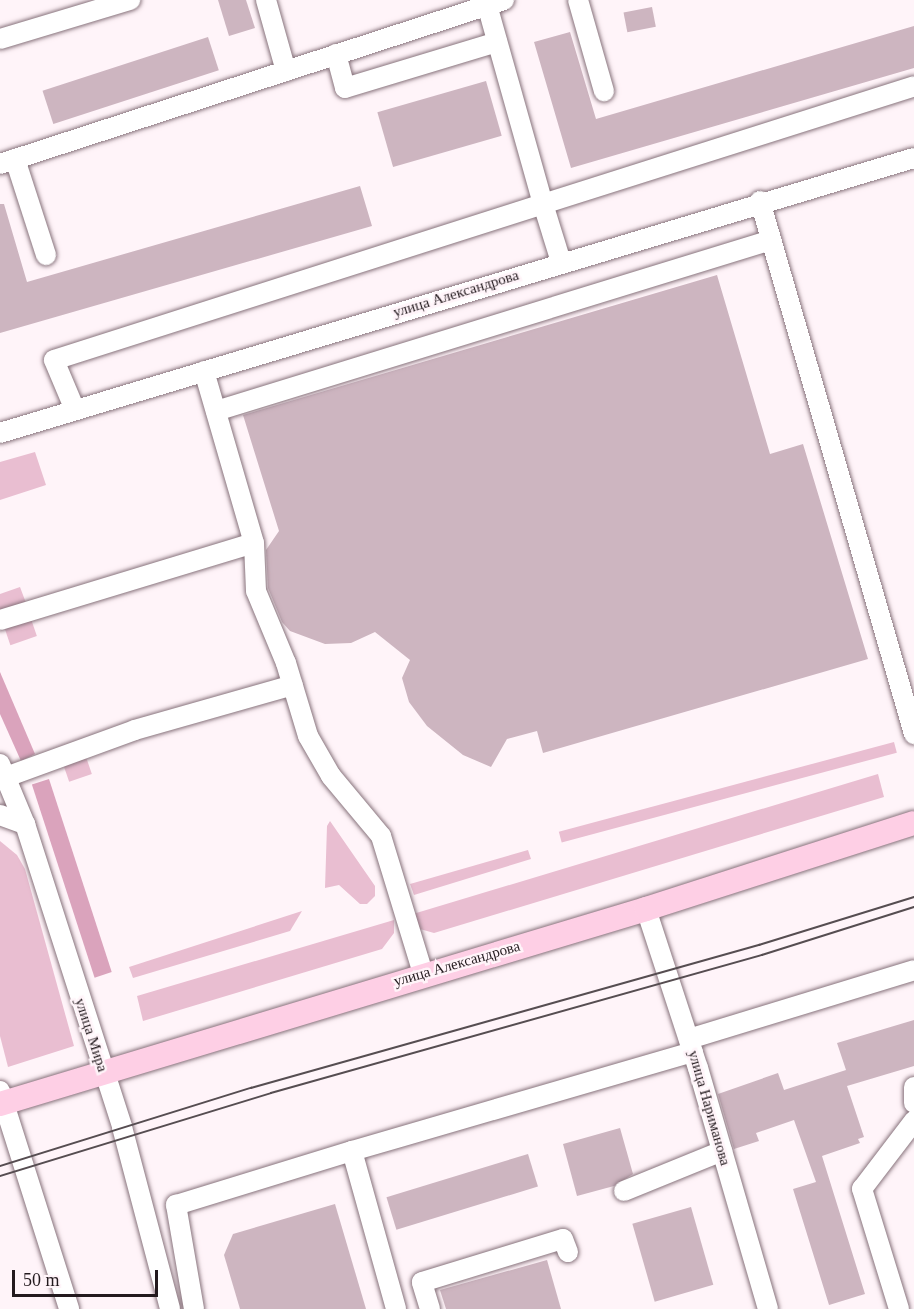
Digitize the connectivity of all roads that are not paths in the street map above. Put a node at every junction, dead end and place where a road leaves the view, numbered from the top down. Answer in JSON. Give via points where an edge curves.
{"nodes":[{"id":1,"x":130,"y":0,"type":"edge"},
{"id":2,"x":266,"y":0,"type":"edge"},
{"id":3,"x":578,"y":0,"type":"edge"},
{"id":4,"x":495,"y":3,"type":"edge"},
{"id":5,"x":0,"y":39,"type":"edge"},
{"id":6,"x":497,"y":42,"type":"junction"},
{"id":7,"x":336,"y":54,"type":"junction"},
{"id":8,"x":286,"y":71,"type":"junction"},
{"id":9,"x":914,"y":86,"type":"edge"},
{"id":10,"x":604,"y":91,"type":"dead end"},
{"id":11,"x":914,"y":158,"type":"edge"},
{"id":12,"x":8,"y":161,"type":"edge"},
{"id":13,"x":760,"y":201,"type":"junction"},
{"id":14,"x":543,"y":204,"type":"junction"},
{"id":15,"x":771,"y":240,"type":"junction"},
{"id":16,"x":46,"y":255,"type":"dead end"},
{"id":17,"x":561,"y":262,"type":"junction"},
{"id":18,"x":204,"y":371,"type":"junction"},
{"id":19,"x":75,"y":410,"type":"junction"},
{"id":20,"x":216,"y":411,"type":"junction"},
{"id":21,"x":0,"y":433,"type":"edge"},
{"id":22,"x":254,"y":543,"type":"junction"},
{"id":23,"x":0,"y":620,"type":"edge"},
{"id":24,"x":293,"y":685,"type":"junction"},
{"id":25,"x":914,"y":734,"type":"edge"},
{"id":26,"x":3,"y":771,"type":"edge"},
{"id":27,"x":0,"y":815,"type":"edge"},
{"id":28,"x":914,"y":823,"type":"edge"},
{"id":29,"x":25,"y":824,"type":"junction"},
{"id":30,"x":646,"y":909,"type":"junction"},
{"id":31,"x":914,"y":970,"type":"edge"},
{"id":32,"x":423,"y":973,"type":"junction"},
{"id":33,"x":691,"y":1046,"type":"junction"},
{"id":34,"x":104,"y":1072,"type":"junction"},
{"id":35,"x":914,"y":1087,"type":"edge"},
{"id":36,"x":1,"y":1099,"type":"edge"},
{"id":37,"x":914,"y":1103,"type":"edge"},
{"id":38,"x":914,"y":1121,"type":"edge"},
{"id":39,"x":352,"y":1151,"type":"junction"},
{"id":40,"x":722,"y":1151,"type":"junction"},
{"id":41,"x":624,"y":1191,"type":"dead end"},
{"id":42,"x":568,"y":1252,"type":"dead end"},
{"id":43,"x":169,"y":1299,"type":"edge"},
{"id":44,"x":194,"y":1306,"type":"edge"},
{"id":45,"x":69,"y":1309,"type":"edge"},
{"id":46,"x":159,"y":1309,"type":"edge"},
{"id":47,"x":396,"y":1309,"type":"edge"},
{"id":48,"x":430,"y":1309,"type":"edge"},
{"id":49,"x":768,"y":1309,"type":"edge"},
{"id":50,"x":899,"y":1309,"type":"edge"}],
"edges":[{"from":1,"to":5,"type":"street"},
{"from":2,"to":8,"type":"street"},
{"from":3,"to":10,"type":"street"},
{"from":4,"to":6,"type":"street"},
{"from":4,"to":7,"type":"street"},
{"from":6,"to":7,"type":"street","via":[[345,88]]},
{"from":6,"to":14,"type":"street"},
{"from":7,"to":8,"type":"street"},
{"from":8,"to":12,"type":"street"},
{"from":9,"to":14,"type":"street"},
{"from":11,"to":13,"type":"street","name":"улица Александрова"},
{"from":12,"to":16,"type":"street"},
{"from":13,"to":15,"type":"street"},
{"from":13,"to":17,"type":"street","name":"улица Александрова"},
{"from":14,"to":17,"type":"street"},
{"from":14,"to":19,"type":"street","via":[[54,360]]},
{"from":15,"to":20,"type":"street"},
{"from":15,"to":25,"type":"street"},
{"from":17,"to":18,"type":"street","name":"улица Александрова"},
{"from":18,"to":19,"type":"street","name":"улица Александрова"},
{"from":18,"to":20,"type":"street"},
{"from":19,"to":21,"type":"street","name":"улица Александрова"},
{"from":20,"to":22,"type":"street"},
{"from":22,"to":23,"type":"street"},
{"from":22,"to":24,"type":"street","via":[[256,591]]},
{"from":24,"to":26,"type":"street"},
{"from":24,"to":32,"type":"street","via":[[308,736],[331,776],[381,836]]},
{"from":26,"to":29,"type":"street","name":"улица Мира"},
{"from":27,"to":29,"type":"street"},
{"from":28,"to":30,"type":"main road","name":"улица Александрова"},
{"from":29,"to":34,"type":"street","name":"улица Мира"},
{"from":30,"to":32,"type":"main road","name":"улица Александрова"},
{"from":30,"to":33,"type":"street","name":"улица Нариманова"},
{"from":31,"to":33,"type":"street"},
{"from":32,"to":34,"type":"main road","name":"улица Александрова"},
{"from":33,"to":39,"type":"street"},
{"from":33,"to":40,"type":"street","name":"улица Нариманова"},
{"from":34,"to":36,"type":"main road","name":"улица Александрова"},
{"from":34,"to":43,"type":"street","name":"улица Мира"},
{"from":35,"to":37,"type":"street"},
{"from":36,"to":45,"type":"street"},
{"from":38,"to":50,"type":"street","via":[[862,1189]]},
{"from":39,"to":44,"type":"street","via":[[176,1205]]},
{"from":39,"to":47,"type":"street"},
{"from":40,"to":41,"type":"street"},
{"from":40,"to":49,"type":"street","name":"улица Нариманова"},
{"from":42,"to":48,"type":"street","via":[[563,1239],[422,1282]]},
{"from":43,"to":46,"type":"street"}]}
